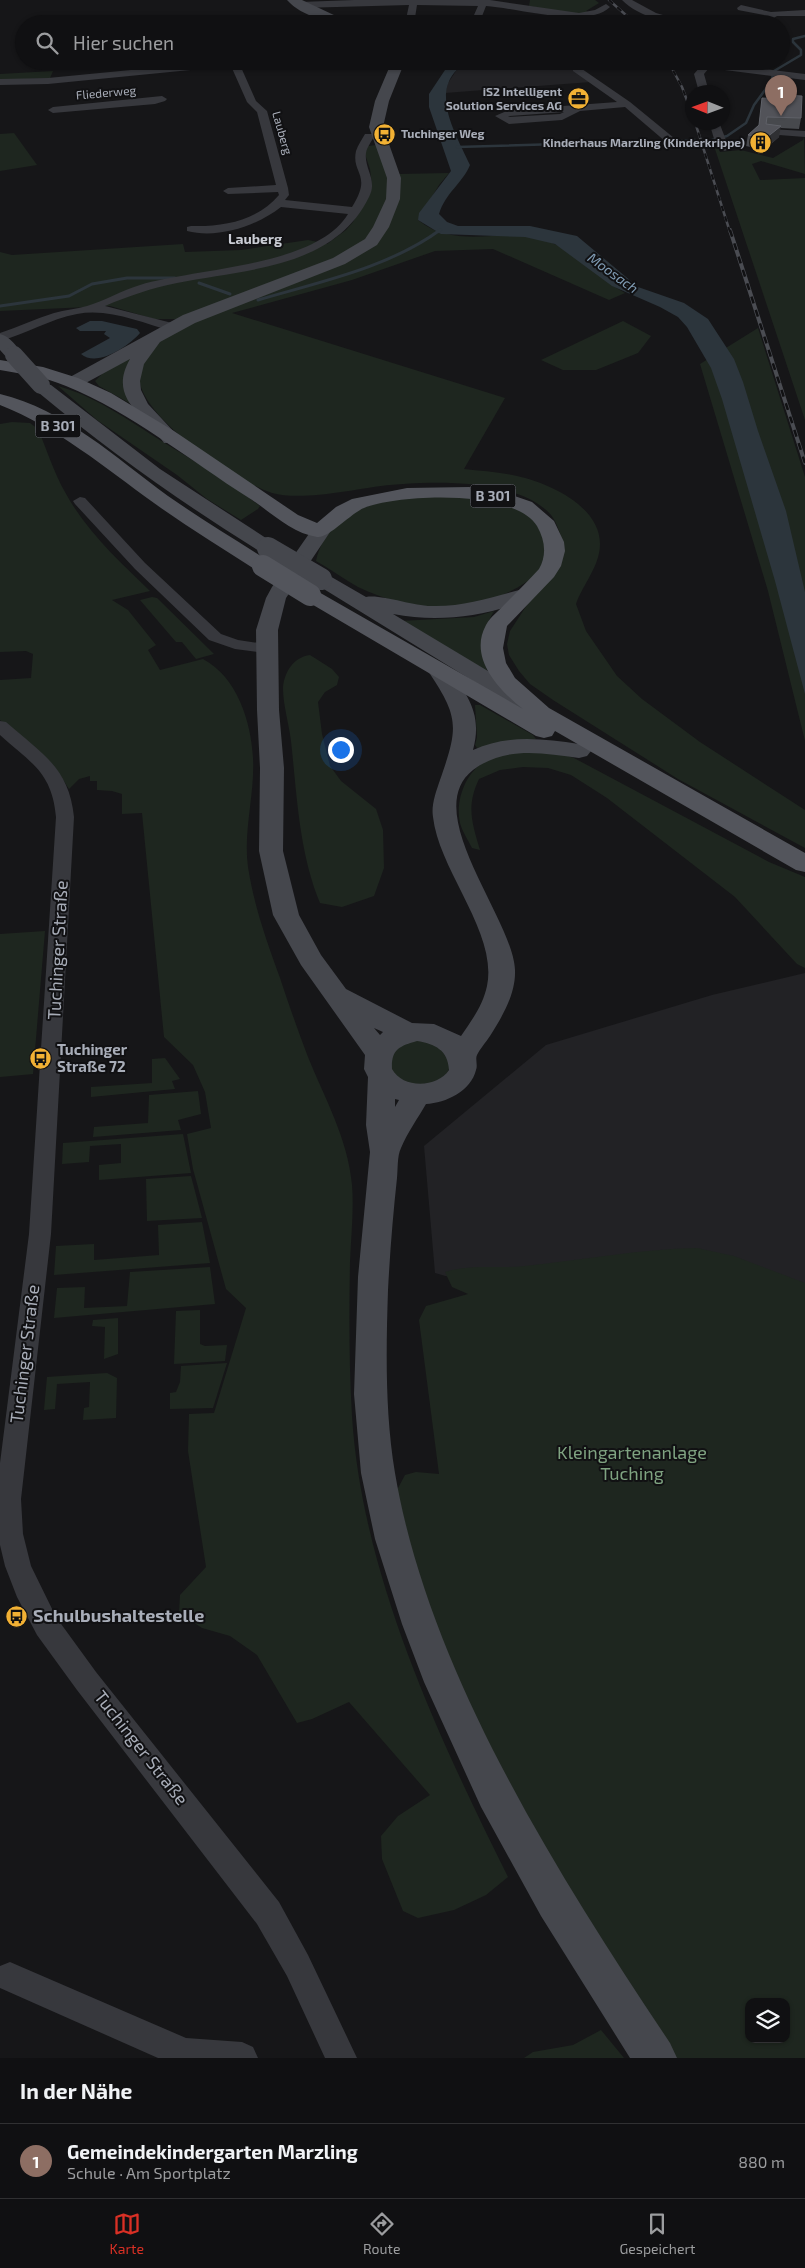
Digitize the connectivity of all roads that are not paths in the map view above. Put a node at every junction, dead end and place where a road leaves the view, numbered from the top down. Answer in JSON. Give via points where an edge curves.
{"nodes":[{"id":1,"x":626,"y":0,"type":"edge"},
{"id":2,"x":792,"y":0,"type":"edge"},
{"id":3,"x":414,"y":1,"type":"edge"},
{"id":4,"x":485,"y":2,"type":"edge"},
{"id":5,"x":296,"y":3,"type":"edge"},
{"id":6,"x":606,"y":7,"type":"dead end"},
{"id":7,"x":741,"y":8,"type":"dead end"},
{"id":8,"x":693,"y":11,"type":"dead end"},
{"id":9,"x":792,"y":12,"type":"junction"},
{"id":10,"x":550,"y":13,"type":"joint"},
{"id":11,"x":805,"y":13,"type":"edge"},
{"id":12,"x":770,"y":14,"type":"joint"},
{"id":13,"x":320,"y":15,"type":"edge"},
{"id":14,"x":411,"y":15,"type":"edge"},
{"id":15,"x":476,"y":15,"type":"edge"},
{"id":16,"x":653,"y":15,"type":"edge"},
{"id":17,"x":687,"y":15,"type":"edge"},
{"id":18,"x":99,"y":70,"type":"edge"},
{"id":19,"x":125,"y":70,"type":"edge"},
{"id":20,"x":161,"y":70,"type":"edge"},
{"id":21,"x":237,"y":70,"type":"edge"},
{"id":22,"x":395,"y":70,"type":"edge"},
{"id":23,"x":577,"y":70,"type":"edge"},
{"id":24,"x":701,"y":70,"type":"edge"},
{"id":25,"x":751,"y":70,"type":"edge"},
{"id":26,"x":99,"y":76,"type":"junction"},
{"id":27,"x":805,"y":77,"type":"edge"},
{"id":28,"x":0,"y":82,"type":"edge"},
{"id":29,"x":702,"y":85,"type":"edge"},
{"id":30,"x":162,"y":99,"type":"dead end"},
{"id":31,"x":51,"y":100,"type":"junction"},
{"id":32,"x":627,"y":104,"type":"junction"},
{"id":33,"x":577,"y":108,"type":"junction"},
{"id":34,"x":717,"y":130,"type":"edge"},
{"id":35,"x":770,"y":132,"type":"edge"},
{"id":36,"x":805,"y":134,"type":"edge"},
{"id":37,"x":369,"y":136,"type":"dead end"},
{"id":38,"x":670,"y":140,"type":"dead end"},
{"id":39,"x":721,"y":142,"type":"dead end"},
{"id":40,"x":283,"y":188,"type":"junction"},
{"id":41,"x":228,"y":191,"type":"dead end"},
{"id":42,"x":278,"y":203,"type":"junction"},
{"id":43,"x":355,"y":211,"type":"junction"},
{"id":44,"x":191,"y":229,"type":"dead end"},
{"id":45,"x":90,"y":308,"type":"junction"},
{"id":46,"x":166,"y":330,"type":"junction"},
{"id":47,"x":1,"y":339,"type":"edge"},
{"id":48,"x":7,"y":360,"type":"edge"},
{"id":49,"x":76,"y":381,"type":"junction"},
{"id":50,"x":43,"y":387,"type":"junction"},
{"id":51,"x":0,"y":399,"type":"edge"},
{"id":52,"x":171,"y":439,"type":"junction"},
{"id":53,"x":111,"y":460,"type":"junction"},
{"id":54,"x":259,"y":496,"type":"junction"},
{"id":55,"x":80,"y":501,"type":"dead end"},
{"id":56,"x":350,"y":507,"type":"junction"},
{"id":57,"x":298,"y":510,"type":"junction"},
{"id":58,"x":324,"y":528,"type":"junction"},
{"id":59,"x":265,"y":557,"type":"junction"},
{"id":60,"x":323,"y":588,"type":"junction"},
{"id":61,"x":523,"y":595,"type":"junction"},
{"id":62,"x":266,"y":648,"type":"junction"},
{"id":63,"x":439,"y":670,"type":"junction"},
{"id":64,"x":541,"y":713,"type":"junction"},
{"id":65,"x":0,"y":726,"type":"edge"},
{"id":66,"x":579,"y":751,"type":"junction"},
{"id":67,"x":454,"y":774,"type":"junction"},
{"id":68,"x":805,"y":865,"type":"edge"},
{"id":69,"x":334,"y":990,"type":"junction"},
{"id":70,"x":494,"y":1003,"type":"junction"},
{"id":71,"x":406,"y":1032,"type":"junction"},
{"id":72,"x":437,"y":1033,"type":"junction"},
{"id":73,"x":462,"y":1056,"type":"junction"},
{"id":74,"x":380,"y":1066,"type":"junction"},
{"id":75,"x":417,"y":1094,"type":"junction"},
{"id":76,"x":385,"y":1150,"type":"junction"},
{"id":77,"x":10,"y":1977,"type":"dead end"},
{"id":78,"x":185,"y":2056,"type":"edge"},
{"id":79,"x":242,"y":2058,"type":"edge"},
{"id":80,"x":341,"y":2058,"type":"edge"},
{"id":81,"x":655,"y":2058,"type":"edge"}],
"edges":[{"from":1,"to":16,"type":"street"},
{"from":2,"to":9,"type":"street"},
{"from":3,"to":4,"type":"street"},
{"from":3,"to":5,"type":"street"},
{"from":3,"to":14,"type":"street"},
{"from":4,"to":10,"type":"street"},
{"from":4,"to":15,"type":"street"},
{"from":5,"to":13,"type":"main road"},
{"from":6,"to":10,"type":"street","via":[[597,14],[588,15]]},
{"from":7,"to":12,"type":"street"},
{"from":8,"to":17,"type":"street"},
{"from":9,"to":11,"type":"street"},
{"from":9,"to":12,"type":"street"},
{"from":18,"to":26,"type":"street"},
{"from":19,"to":26,"type":"street"},
{"from":20,"to":26,"type":"street"},
{"from":21,"to":40,"type":"street","name":"Lauberg","via":[[252,102],[262,111]]},
{"from":22,"to":46,"type":"main road","via":[[382,101],[376,127],[394,178],[393,199],[381,228],[371,242],[339,262],[212,308]]},
{"from":23,"to":32,"type":"street"},
{"from":24,"to":29,"type":"street","via":[[699,74]]},
{"from":25,"to":27,"type":"street"},
{"from":26,"to":31,"type":"street"},
{"from":28,"to":31,"type":"street"},
{"from":30,"to":31,"type":"street","name":"Fliederweg"},
{"from":32,"to":33,"type":"street"},
{"from":32,"to":38,"type":"street"},
{"from":33,"to":33,"type":"street","via":[[562,117],[509,121],[500,116]]},
{"from":34,"to":39,"type":"street"},
{"from":35,"to":36,"type":"street"},
{"from":37,"to":43,"type":"street","via":[[361,152],[368,185]]},
{"from":40,"to":41,"type":"street"},
{"from":40,"to":42,"type":"street","via":[[284,195]]},
{"from":42,"to":43,"type":"street"},
{"from":42,"to":44,"type":"street","via":[[238,224]]},
{"from":43,"to":45,"type":"street","via":[[341,230],[320,246],[280,259],[142,288]]},
{"from":45,"to":46,"type":"street","via":[[108,310]]},
{"from":45,"to":47,"type":"street"},
{"from":46,"to":49,"type":"main road"},
{"from":46,"to":52,"type":"main road","via":[[141,354],[130,378],[137,402]]},
{"from":47,"to":48,"type":"main road"},
{"from":48,"to":49,"type":"main road","number":"B 301"},
{"from":48,"to":50,"type":"main road","bridge":true},
{"from":49,"to":52,"type":"main road","number":"B 301"},
{"from":50,"to":53,"type":"main road","number":"B 301","via":[[74,424]]},
{"from":50,"to":59,"type":"main road","number":"B 301"},
{"from":51,"to":53,"type":"main road","number":"B 301","via":[[53,422]]},
{"from":52,"to":54,"type":"main road","number":"B 301"},
{"from":53,"to":59,"type":"main road","number":"B 301","via":[[177,511]]},
{"from":54,"to":57,"type":"main road","number":"B 301"},
{"from":54,"to":58,"type":"main road","number":"B 301","via":[[291,519]]},
{"from":55,"to":62,"type":"street","via":[[140,566],[215,637],[235,644]]},
{"from":56,"to":57,"type":"main road","number":"B 301"},
{"from":56,"to":58,"type":"main road","number":"B 301"},
{"from":56,"to":61,"type":"main road","number":"B 301","via":[[383,496],[424,491],[478,494],[517,504],[543,522],[555,544],[549,570]]},
{"from":57,"to":58,"type":"main road","number":"B 301"},
{"from":58,"to":62,"type":"main road","number":"B 301","via":[[276,598],[267,630]]},
{"from":59,"to":60,"type":"main road","number":"B 301","bridge":true},
{"from":60,"to":61,"type":"main road","number":"B 301","via":[[389,607],[432,613],[477,610]]},
{"from":60,"to":63,"type":"main road","number":"B 301"},
{"from":60,"to":64,"type":"main road","number":"B 301"},
{"from":61,"to":64,"type":"main road","number":"B 301","via":[[496,626],[492,649],[494,661],[507,684]]},
{"from":62,"to":69,"type":"main road","number":"B 301","via":[[272,768],[271,852],[277,884],[291,924],[310,959]]},
{"from":63,"to":66,"type":"main road","number":"B 301"},
{"from":63,"to":67,"type":"main road","number":"B 301","via":[[466,714],[465,744]]},
{"from":64,"to":68,"type":"main road","number":"B 301"},
{"from":65,"to":80,"type":"street","name":"Tuchinger Straße","via":[[51,771],[63,795],[65,817],[40,1234],[8,1499],[12,1551],[34,1604],[59,1645],[268,1913]]},
{"from":66,"to":67,"type":"main road","number":"B 301","via":[[521,746],[497,750],[480,756]]},
{"from":66,"to":68,"type":"main road","number":"B 301","via":[[698,816]]},
{"from":67,"to":70,"type":"main road","number":"B 301","via":[[445,804],[445,819],[499,952],[502,973]]},
{"from":69,"to":71,"type":"main road","number":"B 301","via":[[368,1013]]},
{"from":69,"to":74,"type":"main road","number":"B 301"},
{"from":70,"to":72,"type":"main road"},
{"from":70,"to":73,"type":"main road","number":"B 301"},
{"from":71,"to":72,"type":"main road"},
{"from":71,"to":74,"type":"main road","via":[[388,1040]]},
{"from":72,"to":73,"type":"main road","via":[[453,1042]]},
{"from":73,"to":75,"type":"main road","via":[[461,1072],[449,1086]]},
{"from":74,"to":75,"type":"main road","via":[[397,1089]]},
{"from":74,"to":76,"type":"main road","via":[[381,1130]]},
{"from":75,"to":76,"type":"main road"},
{"from":76,"to":81,"type":"main road","via":[[377,1219],[371,1328],[372,1414],[375,1452],[396,1552],[454,1712],[486,1778],[534,1868]]},
{"from":77,"to":78,"type":"street"},
{"from":78,"to":79,"type":"street"}]}
